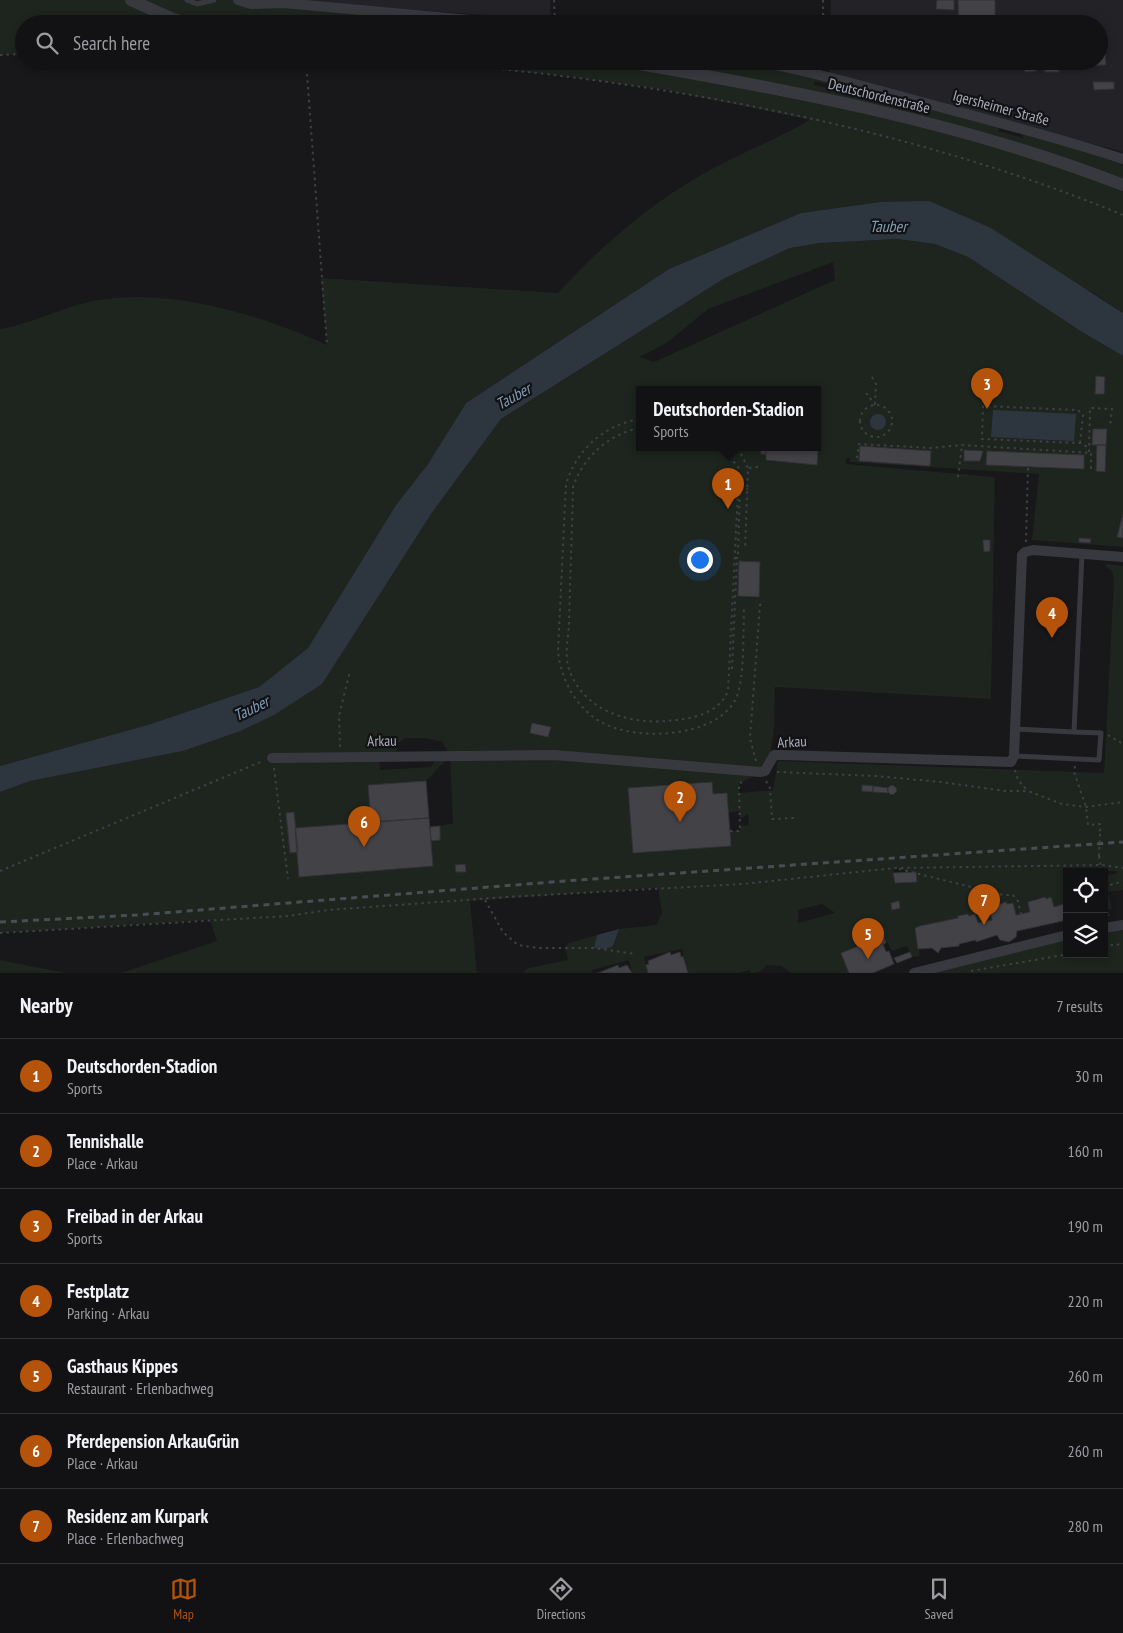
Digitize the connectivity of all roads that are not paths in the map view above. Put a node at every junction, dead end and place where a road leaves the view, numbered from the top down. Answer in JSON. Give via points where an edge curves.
{"nodes":[{"id":1,"x":131,"y":0,"type":"edge"},
{"id":2,"x":187,"y":0,"type":"edge"},
{"id":3,"x":214,"y":0,"type":"edge"},
{"id":4,"x":238,"y":0,"type":"edge"},
{"id":5,"x":164,"y":15,"type":"edge"},
{"id":6,"x":417,"y":15,"type":"edge"},
{"id":7,"x":673,"y":70,"type":"edge"},
{"id":8,"x":792,"y":70,"type":"edge"},
{"id":9,"x":1123,"y":159,"type":"edge"},
{"id":10,"x":1120,"y":184,"type":"edge"},
{"id":11,"x":1082,"y":554,"type":"junction"},
{"id":12,"x":1123,"y":557,"type":"edge"},
{"id":13,"x":1015,"y":729,"type":"junction"},
{"id":14,"x":1074,"y":732,"type":"junction"},
{"id":15,"x":1014,"y":756,"type":"junction"},
{"id":16,"x":272,"y":758,"type":"road end"},
{"id":17,"x":1123,"y":925,"type":"edge"},
{"id":18,"x":1108,"y":928,"type":"edge"},
{"id":19,"x":1063,"y":937,"type":"edge"},
{"id":20,"x":928,"y":971,"type":"edge"},
{"id":21,"x":914,"y":973,"type":"edge"}],
"edges":[{"from":1,"to":5,"type":"street"},
{"from":2,"to":3,"type":"lane","via":[[197,4]]},
{"from":4,"to":6,"type":"street","via":[[251,4],[284,3]]},
{"from":7,"to":10,"type":"street","name":"Deutschordenstraße","via":[[846,104],[989,139]]},
{"from":8,"to":9,"type":"street","name":"Igersheimer Straße","via":[[878,90]]},
{"from":11,"to":12,"type":"street"},
{"from":11,"to":13,"type":"street","via":[[1026,552],[1021,563]]},
{"from":11,"to":14,"type":"lane"},
{"from":13,"to":14,"type":"lane"},
{"from":13,"to":15,"type":"street"},
{"from":14,"to":15,"type":"lane","via":[[1101,733],[1099,760]]},
{"from":15,"to":16,"type":"street","name":"Arkau","via":[[1011,762],[1004,764],[774,755],[765,771],[761,772],[554,755]]},
{"from":17,"to":18,"type":"street"},
{"from":19,"to":20,"type":"street"},
{"from":20,"to":21,"type":"street"}]}
